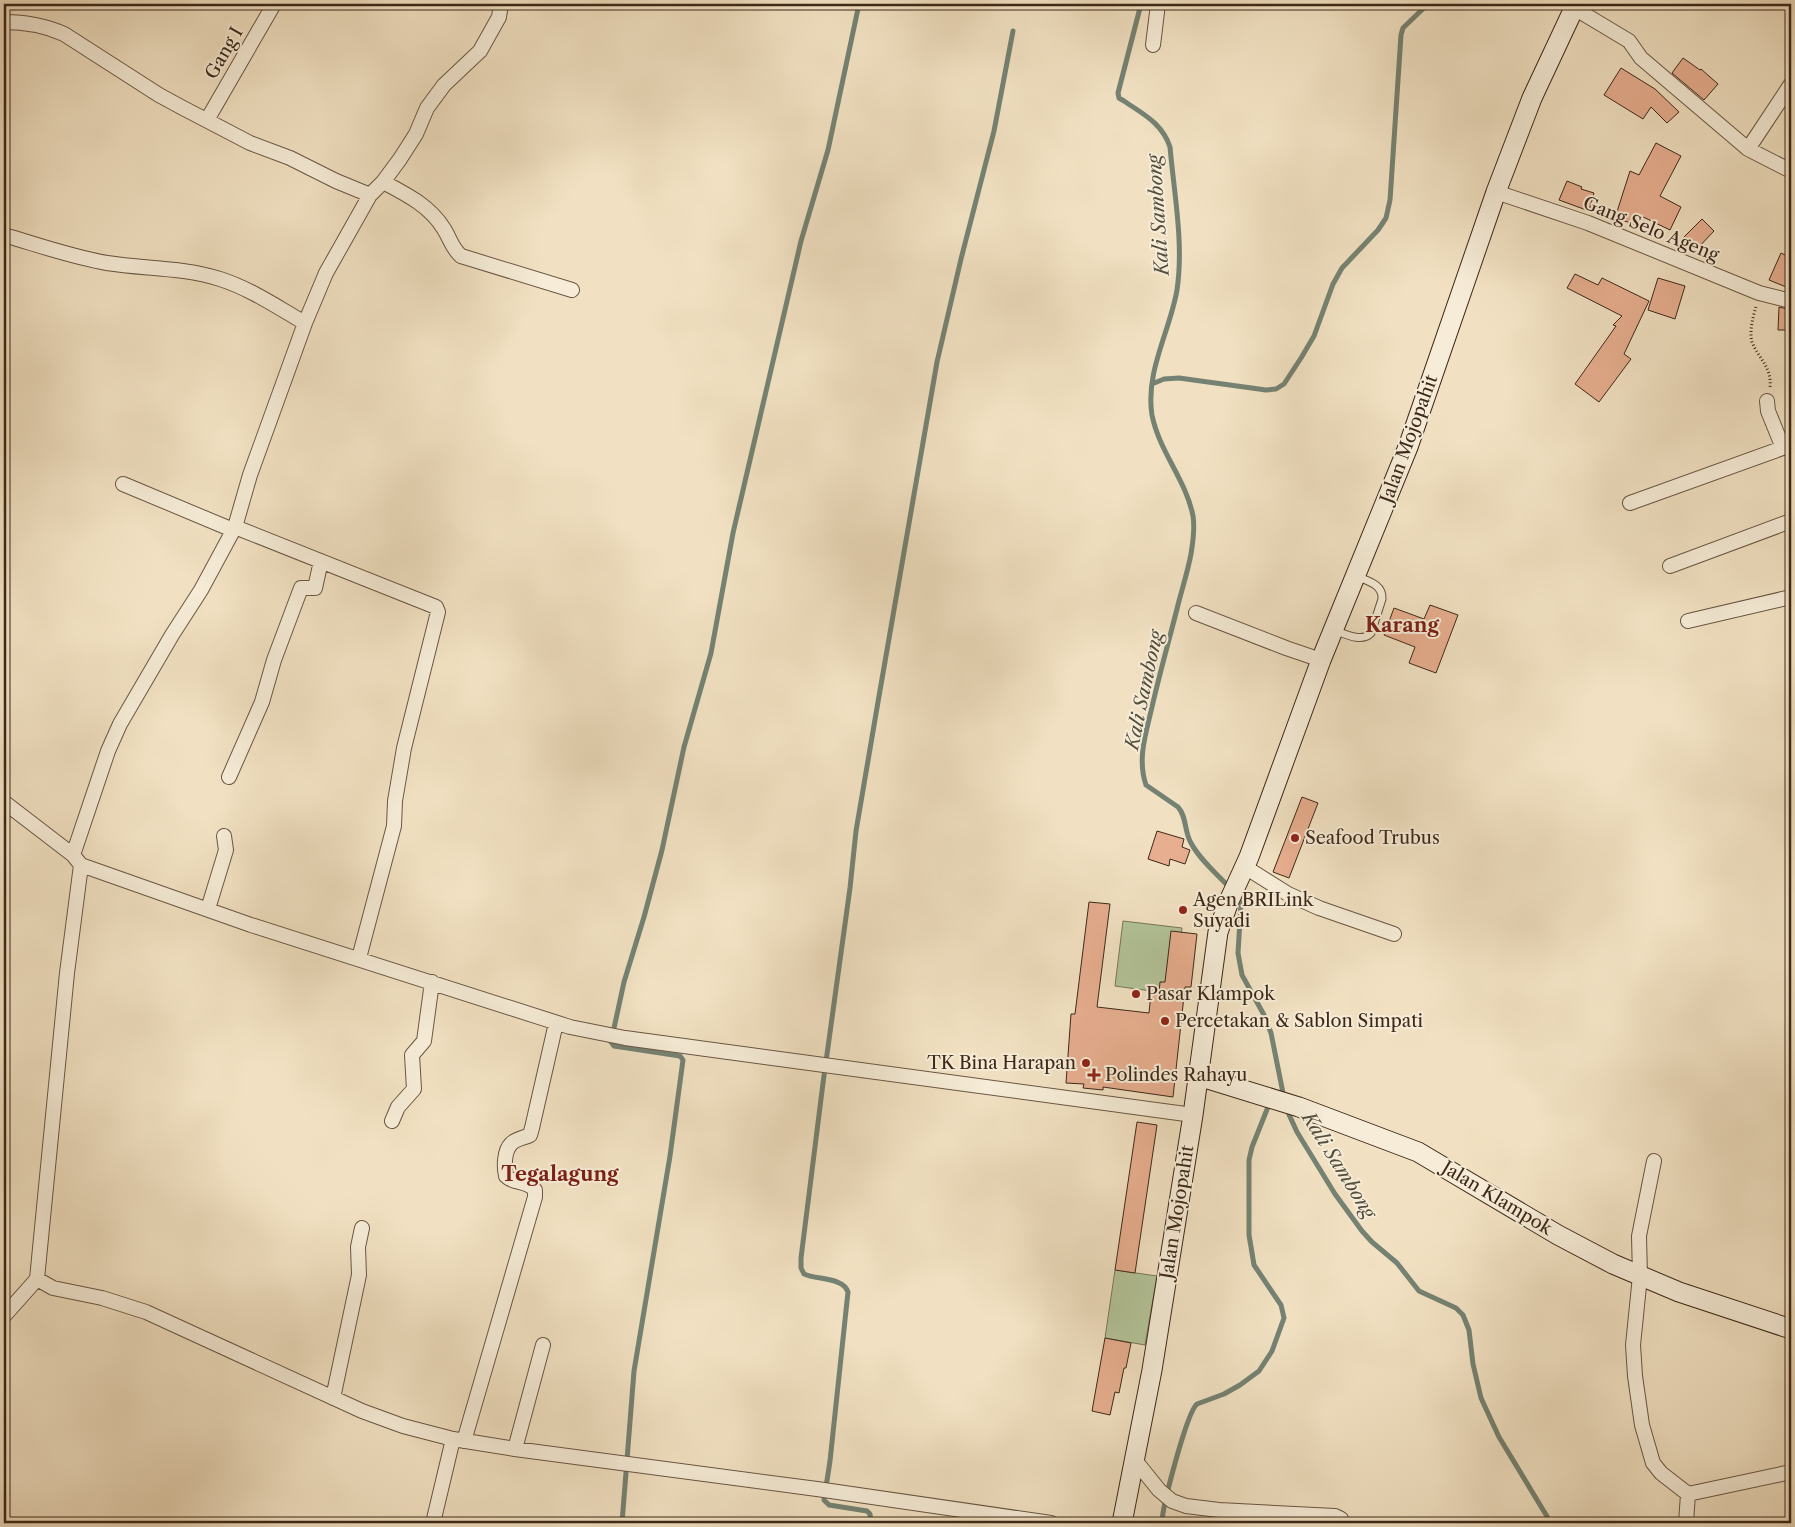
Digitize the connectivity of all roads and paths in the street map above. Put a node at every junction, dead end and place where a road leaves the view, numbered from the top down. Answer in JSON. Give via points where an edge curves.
{"nodes":[{"id":1,"x":274,"y":4,"type":"edge"},
{"id":2,"x":501,"y":4,"type":"edge"},
{"id":3,"x":1158,"y":4,"type":"edge"},
{"id":4,"x":1575,"y":6,"type":"edge"},
{"id":5,"x":4,"y":22,"type":"edge"},
{"id":6,"x":1153,"y":45,"type":"dead end"},
{"id":7,"x":1791,"y":84,"type":"edge"},
{"id":8,"x":207,"y":120,"type":"junction"},
{"id":9,"x":1748,"y":149,"type":"junction"},
{"id":10,"x":1791,"y":171,"type":"edge"},
{"id":11,"x":383,"y":182,"type":"junction"},
{"id":12,"x":1496,"y":192,"type":"junction"},
{"id":13,"x":370,"y":195,"type":"junction"},
{"id":14,"x":4,"y":235,"type":"edge"},
{"id":15,"x":572,"y":290,"type":"dead end"},
{"id":16,"x":1759,"y":293,"type":"junction"},
{"id":17,"x":1791,"y":301,"type":"edge"},
{"id":18,"x":305,"y":323,"type":"junction"},
{"id":19,"x":1768,"y":401,"type":"joint"},
{"id":20,"x":1787,"y":447,"type":"edge"},
{"id":21,"x":123,"y":484,"type":"dead end"},
{"id":22,"x":1630,"y":502,"type":"dead end"},
{"id":23,"x":1791,"y":521,"type":"edge"},
{"id":24,"x":234,"y":528,"type":"junction"},
{"id":25,"x":320,"y":561,"type":"junction"},
{"id":26,"x":1670,"y":566,"type":"dead end"},
{"id":27,"x":1356,"y":576,"type":"junction"},
{"id":28,"x":1791,"y":597,"type":"edge"},
{"id":29,"x":1196,"y":613,"type":"dead end"},
{"id":30,"x":1688,"y":621,"type":"dead end"},
{"id":31,"x":1334,"y":630,"type":"junction"},
{"id":32,"x":1321,"y":660,"type":"junction"},
{"id":33,"x":229,"y":777,"type":"dead end"},
{"id":34,"x":4,"y":802,"type":"edge"},
{"id":35,"x":224,"y":836,"type":"dead end"},
{"id":36,"x":77,"y":860,"type":"junction"},
{"id":37,"x":1243,"y":871,"type":"junction"},
{"id":38,"x":208,"y":909,"type":"junction"},
{"id":39,"x":1394,"y":934,"type":"dead end"},
{"id":40,"x":359,"y":958,"type":"junction"},
{"id":41,"x":432,"y":982,"type":"junction"},
{"id":42,"x":556,"y":1023,"type":"junction"},
{"id":43,"x":1198,"y":1076,"type":"junction"},
{"id":44,"x":1193,"y":1115,"type":"junction"},
{"id":45,"x":392,"y":1122,"type":"dead end"},
{"id":46,"x":1654,"y":1161,"type":"dead end"},
{"id":47,"x":362,"y":1228,"type":"dead end"},
{"id":48,"x":1640,"y":1276,"type":"junction"},
{"id":49,"x":37,"y":1279,"type":"junction"},
{"id":50,"x":4,"y":1316,"type":"edge"},
{"id":51,"x":1791,"y":1329,"type":"edge"},
{"id":52,"x":543,"y":1345,"type":"dead end"},
{"id":53,"x":333,"y":1398,"type":"junction"},
{"id":54,"x":458,"y":1440,"type":"junction"},
{"id":55,"x":515,"y":1449,"type":"junction"},
{"id":56,"x":1134,"y":1459,"type":"junction"},
{"id":57,"x":1791,"y":1472,"type":"edge"},
{"id":58,"x":1688,"y":1494,"type":"junction"},
{"id":59,"x":433,"y":1523,"type":"edge"},
{"id":60,"x":1051,"y":1523,"type":"edge"},
{"id":61,"x":1122,"y":1523,"type":"edge"},
{"id":62,"x":1342,"y":1523,"type":"edge"},
{"id":63,"x":1686,"y":1523,"type":"edge"}],
"edges":[{"from":1,"to":8,"type":"street","name":"Gang I"},
{"from":2,"to":11,"type":"street","via":[[499,17],[480,51],[444,85]]},
{"from":3,"to":6,"type":"street"},
{"from":4,"to":9,"type":"street","via":[[1629,41],[1641,58]]},
{"from":4,"to":12,"type":"street","name":"Jalan Mojopahit","via":[[1532,98]]},
{"from":5,"to":8,"type":"street","via":[[31,22],[64,34],[159,95]]},
{"from":7,"to":9,"type":"street"},
{"from":8,"to":13,"type":"street","via":[[250,143]]},
{"from":9,"to":10,"type":"street"},
{"from":11,"to":13,"type":"street"},
{"from":11,"to":15,"type":"street","via":[[412,196],[433,215],[461,256]]},
{"from":12,"to":16,"type":"street","name":"Gang Selo Ageng","via":[[1588,223]]},
{"from":12,"to":27,"type":"street","name":"Jalan Mojopahit","via":[[1408,447]]},
{"from":13,"to":18,"type":"street","via":[[326,273]]},
{"from":14,"to":18,"type":"street","via":[[75,256],[171,268],[219,279],[248,290]]},
{"from":16,"to":17,"type":"street","name":"Gang Selo Ageng"},
{"from":16,"to":19,"type":"path","via":[[1751,336],[1769,373]]},
{"from":18,"to":24,"type":"street","via":[[250,474]]},
{"from":19,"to":20,"type":"street","via":[[1768,411]]},
{"from":20,"to":22,"type":"street"},
{"from":21,"to":24,"type":"street"},
{"from":23,"to":26,"type":"street"},
{"from":24,"to":25,"type":"street"},
{"from":24,"to":36,"type":"street","via":[[201,590],[120,724],[108,751]]},
{"from":25,"to":33,"type":"street","via":[[315,588],[301,588],[262,702]]},
{"from":25,"to":40,"type":"street","via":[[436,607],[438,612],[404,748],[394,826]]},
{"from":27,"to":31,"type":"street","name":"Jalan Mojopahit"},
{"from":27,"to":31,"type":"lane","via":[[1377,586],[1382,593],[1371,633],[1362,638]]},
{"from":28,"to":30,"type":"street"},
{"from":29,"to":32,"type":"street"},
{"from":31,"to":32,"type":"street","name":"Jalan Mojopahit"},
{"from":32,"to":37,"type":"street","name":"Jalan Mojopahit"},
{"from":34,"to":36,"type":"street"},
{"from":35,"to":38,"type":"street","via":[[226,850]]},
{"from":36,"to":38,"type":"street"},
{"from":36,"to":49,"type":"street"},
{"from":37,"to":39,"type":"street","via":[[1319,908]]},
{"from":37,"to":43,"type":"street","name":"Jalan Mojopahit","via":[[1216,940]]},
{"from":38,"to":40,"type":"street"},
{"from":40,"to":41,"type":"street"},
{"from":41,"to":42,"type":"street"},
{"from":41,"to":45,"type":"street","via":[[424,1042],[412,1055],[414,1089],[398,1108]]},
{"from":42,"to":44,"type":"street","via":[[607,1036]]},
{"from":42,"to":54,"type":"street","via":[[530,1135],[513,1142],[505,1163],[506,1176],[533,1187],[535,1197]]},
{"from":43,"to":44,"type":"street","name":"Jalan Mojopahit"},
{"from":43,"to":48,"type":"street","name":"Jalan Klampok","via":[[1299,1107],[1418,1152],[1558,1235]]},
{"from":44,"to":56,"type":"street","name":"Jalan Mojopahit","via":[[1152,1370]]},
{"from":46,"to":48,"type":"street","via":[[1639,1236]]},
{"from":47,"to":53,"type":"street","via":[[358,1275]]},
{"from":48,"to":51,"type":"street","name":"Jalan Klampok"},
{"from":48,"to":58,"type":"street","via":[[1633,1345],[1642,1425],[1654,1463],[1661,1473]]},
{"from":49,"to":50,"type":"street"},
{"from":49,"to":53,"type":"street","via":[[53,1288],[102,1298],[146,1312]]},
{"from":52,"to":55,"type":"street"},
{"from":53,"to":54,"type":"street","via":[[403,1426]]},
{"from":54,"to":55,"type":"street"},
{"from":54,"to":59,"type":"street"},
{"from":55,"to":60,"type":"street"},
{"from":56,"to":61,"type":"street","name":"Jalan Mojopahit"},
{"from":56,"to":62,"type":"street","via":[[1159,1490],[1172,1501],[1186,1506],[1335,1516]]},
{"from":57,"to":58,"type":"street"},
{"from":58,"to":63,"type":"street"}]}
